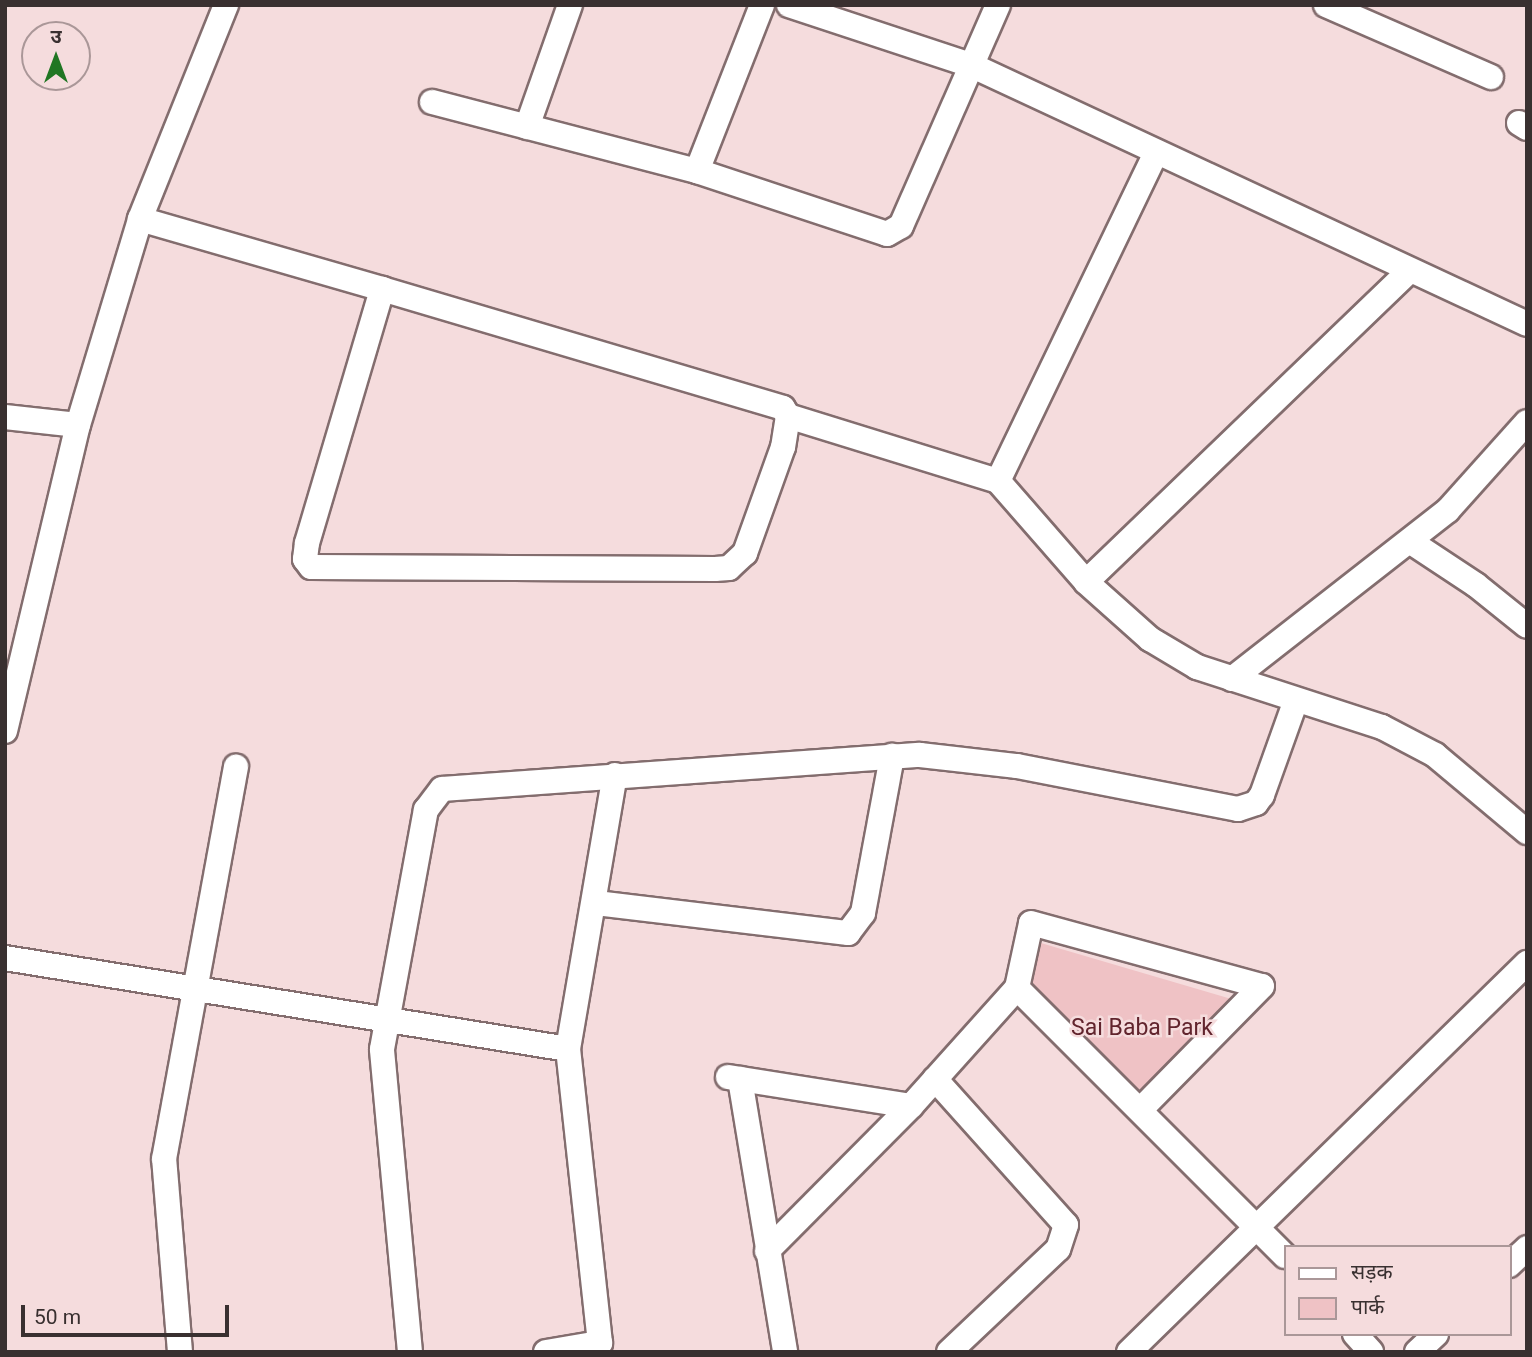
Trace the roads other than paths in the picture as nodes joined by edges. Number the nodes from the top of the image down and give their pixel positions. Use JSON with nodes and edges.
{"nodes":[{"id":1,"x":226,"y":5,"type":"edge"},
{"id":2,"x":570,"y":5,"type":"edge"},
{"id":3,"x":762,"y":5,"type":"edge"},
{"id":4,"x":789,"y":5,"type":"edge"},
{"id":5,"x":998,"y":5,"type":"edge"},
{"id":6,"x":1326,"y":5,"type":"edge"},
{"id":7,"x":973,"y":65,"type":"junction"},
{"id":8,"x":1491,"y":77,"type":"dead end"},
{"id":9,"x":432,"y":102,"type":"dead end"},
{"id":10,"x":527,"y":127,"type":"junction"},
{"id":11,"x":1156,"y":152,"type":"junction"},
{"id":12,"x":696,"y":172,"type":"junction"},
{"id":13,"x":140,"y":219,"type":"junction"},
{"id":14,"x":1409,"y":271,"type":"junction"},
{"id":15,"x":382,"y":289,"type":"junction"},
{"id":16,"x":1527,"y":324,"type":"edge"},
{"id":17,"x":5,"y":416,"type":"edge"},
{"id":18,"x":788,"y":416,"type":"junction"},
{"id":19,"x":1527,"y":422,"type":"edge"},
{"id":20,"x":78,"y":425,"type":"junction"},
{"id":21,"x":998,"y":481,"type":"junction"},
{"id":22,"x":1411,"y":542,"type":"junction"},
{"id":23,"x":1086,"y":582,"type":"junction"},
{"id":24,"x":1527,"y":626,"type":"edge"},
{"id":25,"x":1232,"y":679,"type":"junction"},
{"id":26,"x":1296,"y":699,"type":"junction"},
{"id":27,"x":5,"y":731,"type":"edge"},
{"id":28,"x":892,"y":756,"type":"junction"},
{"id":29,"x":236,"y":767,"type":"dead end"},
{"id":30,"x":615,"y":775,"type":"junction"},
{"id":31,"x":1527,"y":832,"type":"edge"},
{"id":32,"x":596,"y":903,"type":"junction"},
{"id":33,"x":5,"y":958,"type":"edge"},
{"id":34,"x":1527,"y":963,"type":"edge"},
{"id":35,"x":1017,"y":988,"type":"junction"},
{"id":36,"x":195,"y":989,"type":"junction"},
{"id":37,"x":386,"y":1019,"type":"junction"},
{"id":38,"x":568,"y":1048,"type":"junction"},
{"id":39,"x":935,"y":1079,"type":"junction"},
{"id":40,"x":911,"y":1106,"type":"junction"},
{"id":41,"x":1140,"y":1110,"type":"junction"},
{"id":42,"x":1257,"y":1224,"type":"junction"},
{"id":43,"x":1527,"y":1248,"type":"edge"},
{"id":44,"x":767,"y":1251,"type":"junction"},
{"id":45,"x":1284,"y":1255,"type":"edge"},
{"id":46,"x":1511,"y":1263,"type":"edge"},
{"id":47,"x":1357,"y":1336,"type":"edge"},
{"id":48,"x":1434,"y":1336,"type":"edge"},
{"id":49,"x":601,"y":1347,"type":"edge"},
{"id":50,"x":1142,"y":1348,"type":"edge"},
{"id":51,"x":180,"y":1352,"type":"edge"},
{"id":52,"x":410,"y":1352,"type":"edge"},
{"id":53,"x":547,"y":1352,"type":"edge"},
{"id":54,"x":785,"y":1352,"type":"edge"},
{"id":55,"x":949,"y":1352,"type":"edge"},
{"id":56,"x":1371,"y":1352,"type":"edge"},
{"id":57,"x":1417,"y":1352,"type":"edge"}],
"edges":[{"from":1,"to":13,"type":"street"},
{"from":2,"to":10,"type":"street"},
{"from":3,"to":12,"type":"street"},
{"from":4,"to":7,"type":"street"},
{"from":5,"to":7,"type":"street"},
{"from":6,"to":8,"type":"street"},
{"from":7,"to":11,"type":"street"},
{"from":7,"to":12,"type":"street"},
{"from":9,"to":10,"type":"street"},
{"from":10,"to":12,"type":"street"},
{"from":11,"to":14,"type":"street"},
{"from":11,"to":21,"type":"street"},
{"from":13,"to":15,"type":"street"},
{"from":13,"to":20,"type":"street"},
{"from":14,"to":16,"type":"street"},
{"from":14,"to":23,"type":"street"},
{"from":15,"to":18,"type":"street"},
{"from":15,"to":18,"type":"street"},
{"from":17,"to":20,"type":"street"},
{"from":18,"to":21,"type":"street"},
{"from":19,"to":22,"type":"street"},
{"from":20,"to":27,"type":"street"},
{"from":21,"to":23,"type":"street"},
{"from":22,"to":24,"type":"street"},
{"from":22,"to":25,"type":"street"},
{"from":23,"to":25,"type":"street"},
{"from":25,"to":26,"type":"street"},
{"from":26,"to":28,"type":"street"},
{"from":26,"to":31,"type":"street"},
{"from":28,"to":30,"type":"street"},
{"from":28,"to":32,"type":"street"},
{"from":29,"to":36,"type":"street"},
{"from":30,"to":32,"type":"street"},
{"from":30,"to":37,"type":"street"},
{"from":32,"to":38,"type":"street"},
{"from":33,"to":36,"type":"street"},
{"from":34,"to":42,"type":"street"},
{"from":35,"to":39,"type":"street"},
{"from":35,"to":41,"type":"street"},
{"from":35,"to":41,"type":"street"},
{"from":36,"to":37,"type":"street"},
{"from":36,"to":51,"type":"street"},
{"from":37,"to":38,"type":"street"},
{"from":37,"to":52,"type":"street"},
{"from":38,"to":49,"type":"street"},
{"from":39,"to":40,"type":"street"},
{"from":39,"to":55,"type":"street"},
{"from":40,"to":44,"type":"street"},
{"from":40,"to":44,"type":"street"},
{"from":41,"to":42,"type":"street"},
{"from":42,"to":45,"type":"street"},
{"from":42,"to":50,"type":"street"},
{"from":43,"to":46,"type":"street"},
{"from":44,"to":54,"type":"street"},
{"from":47,"to":56,"type":"street"},
{"from":48,"to":57,"type":"street"},
{"from":49,"to":53,"type":"street"}]}
